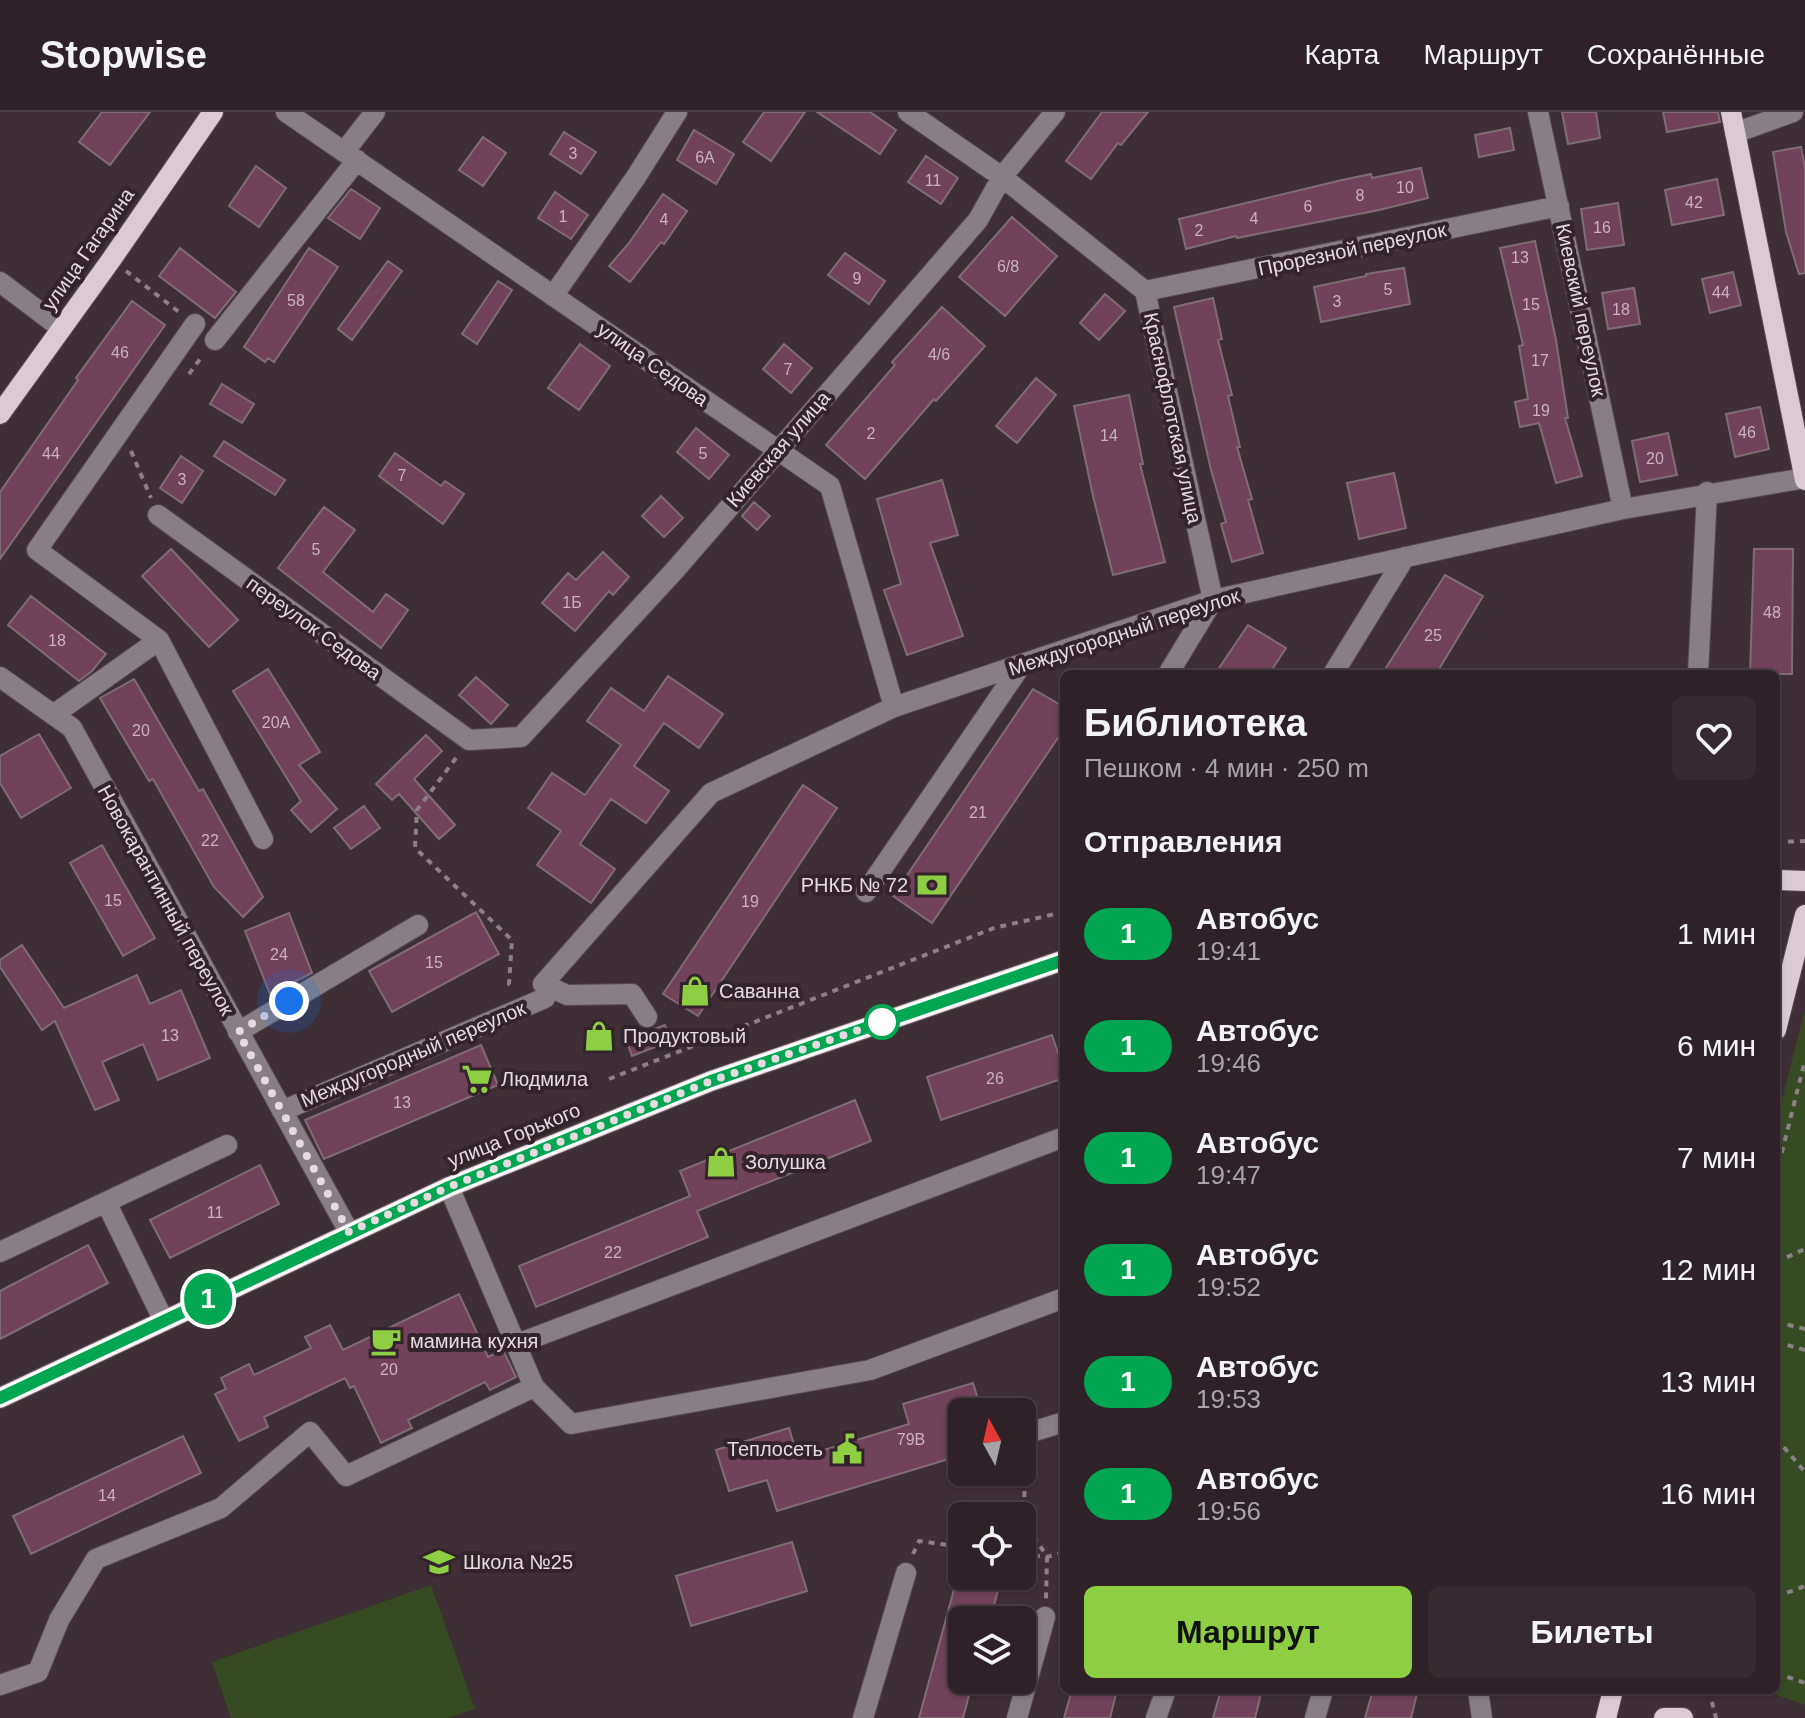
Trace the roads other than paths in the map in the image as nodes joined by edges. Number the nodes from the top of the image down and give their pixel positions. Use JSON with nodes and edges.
{"nodes":[{"id":1,"x":213,"y":112,"type":"edge"},
{"id":2,"x":286,"y":112,"type":"edge"},
{"id":3,"x":375,"y":112,"type":"edge"},
{"id":4,"x":677,"y":112,"type":"edge"},
{"id":5,"x":908,"y":112,"type":"edge"},
{"id":6,"x":1055,"y":112,"type":"edge"},
{"id":7,"x":1538,"y":112,"type":"edge"},
{"id":8,"x":1793,"y":112,"type":"edge"},
{"id":9,"x":1733,"y":122,"type":"edge"},
{"id":10,"x":351,"y":156,"type":"junction"},
{"id":11,"x":1002,"y":177,"type":"junction"},
{"id":12,"x":1559,"y":206,"type":"junction"},
{"id":13,"x":0,"y":282,"type":"edge"},
{"id":14,"x":1145,"y":291,"type":"junction"},
{"id":15,"x":553,"y":296,"type":"junction"},
{"id":16,"x":195,"y":324,"type":"dead end"},
{"id":17,"x":61,"y":328,"type":"junction"},
{"id":18,"x":215,"y":340,"type":"dead end"},
{"id":19,"x":0,"y":414,"type":"edge"},
{"id":20,"x":777,"y":449,"type":"junction"},
{"id":21,"x":1805,"y":479,"type":"edge"},
{"id":22,"x":1707,"y":492,"type":"junction"},
{"id":23,"x":1623,"y":509,"type":"junction"},
{"id":24,"x":158,"y":515,"type":"dead end"},
{"id":25,"x":1405,"y":557,"type":"junction"},
{"id":26,"x":1213,"y":600,"type":"junction"},
{"id":27,"x":159,"y":640,"type":"junction"},
{"id":28,"x":1022,"y":664,"type":"junction"},
{"id":29,"x":1170,"y":670,"type":"edge"},
{"id":30,"x":1335,"y":670,"type":"edge"},
{"id":31,"x":1698,"y":670,"type":"edge"},
{"id":32,"x":0,"y":677,"type":"edge"},
{"id":33,"x":894,"y":707,"type":"junction"},
{"id":34,"x":53,"y":715,"type":"junction"},
{"id":35,"x":469,"y":740,"type":"joint"},
{"id":36,"x":263,"y":839,"type":"dead end"},
{"id":37,"x":1780,"y":880,"type":"edge"},
{"id":38,"x":1805,"y":881,"type":"edge"},
{"id":39,"x":866,"y":892,"type":"dead end"},
{"id":40,"x":1805,"y":915,"type":"edge"},
{"id":41,"x":418,"y":925,"type":"dead end"},
{"id":42,"x":1060,"y":961,"type":"edge"},
{"id":43,"x":544,"y":991,"type":"junction"},
{"id":44,"x":1780,"y":1014,"type":"edge"},
{"id":45,"x":647,"y":1017,"type":"dead end"},
{"id":46,"x":238,"y":1032,"type":"junction"},
{"id":47,"x":282,"y":1111,"type":"junction"},
{"id":48,"x":1060,"y":1139,"type":"edge"},
{"id":49,"x":227,"y":1145,"type":"dead end"},
{"id":50,"x":449,"y":1187,"type":"junction"},
{"id":51,"x":106,"y":1202,"type":"junction"},
{"id":52,"x":349,"y":1232,"type":"junction"},
{"id":53,"x":0,"y":1252,"type":"edge"},
{"id":54,"x":1060,"y":1299,"type":"edge"},
{"id":55,"x":163,"y":1319,"type":"junction"},
{"id":56,"x":517,"y":1344,"type":"junction"},
{"id":57,"x":534,"y":1387,"type":"junction"},
{"id":58,"x":0,"y":1398,"type":"edge"},
{"id":59,"x":1060,"y":1423,"type":"edge"},
{"id":60,"x":1036,"y":1431,"type":"edge"},
{"id":61,"x":906,"y":1573,"type":"dead end"},
{"id":62,"x":1045,"y":1617,"type":"road end"},
{"id":63,"x":0,"y":1685,"type":"edge"},
{"id":64,"x":1165,"y":1694,"type":"edge"},
{"id":65,"x":1322,"y":1694,"type":"edge"},
{"id":66,"x":1479,"y":1694,"type":"edge"},
{"id":67,"x":1612,"y":1694,"type":"edge"},
{"id":68,"x":863,"y":1718,"type":"edge"},
{"id":69,"x":1017,"y":1718,"type":"edge"},
{"id":70,"x":1156,"y":1718,"type":"edge"},
{"id":71,"x":1315,"y":1718,"type":"edge"},
{"id":72,"x":1482,"y":1718,"type":"edge"},
{"id":73,"x":1606,"y":1718,"type":"edge"}],
"edges":[{"from":1,"to":17,"type":"main road","name":"улица Гагарина"},
{"from":2,"to":10,"type":"lane","name":"улица Седова"},
{"from":3,"to":10,"type":"lane"},
{"from":4,"to":15,"type":"lane"},
{"from":5,"to":11,"type":"lane","name":"Краснофлотская улица"},
{"from":6,"to":11,"type":"lane","name":"Киевская улица"},
{"from":7,"to":12,"type":"lane","name":"Киевский переулок"},
{"from":8,"to":9,"type":"lane"},
{"from":9,"to":21,"type":"main road"},
{"from":10,"to":15,"type":"lane","name":"улица Седова"},
{"from":10,"to":18,"type":"lane"},
{"from":11,"to":14,"type":"lane","name":"Краснофлотская улица"},
{"from":11,"to":20,"type":"lane","name":"Киевская улица"},
{"from":12,"to":14,"type":"lane","name":"Прорезной переулок"},
{"from":12,"to":23,"type":"lane","name":"Киевский переулок"},
{"from":13,"to":17,"type":"lane"},
{"from":14,"to":26,"type":"lane","name":"Краснофлотская улица"},
{"from":15,"to":20,"type":"lane","name":"улица Седова"},
{"from":16,"to":27,"type":"lane"},
{"from":17,"to":19,"type":"main road","name":"улица Гагарина"},
{"from":20,"to":33,"type":"lane","name":"улица Седова"},
{"from":20,"to":35,"type":"lane","name":"Киевская улица"},
{"from":21,"to":22,"type":"lane","name":"Междугородный переулок"},
{"from":22,"to":23,"type":"lane","name":"Междугородный переулок"},
{"from":22,"to":31,"type":"lane"},
{"from":23,"to":25,"type":"lane","name":"Междугородный переулок"},
{"from":24,"to":35,"type":"lane","name":"переулок Седова"},
{"from":25,"to":26,"type":"lane","name":"Междугородный переулок"},
{"from":25,"to":30,"type":"lane"},
{"from":26,"to":28,"type":"lane","name":"Междугородный переулок"},
{"from":26,"to":29,"type":"lane"},
{"from":27,"to":34,"type":"lane"},
{"from":27,"to":36,"type":"lane"},
{"from":28,"to":33,"type":"lane","name":"Междугородный переулок"},
{"from":28,"to":39,"type":"lane"},
{"from":32,"to":34,"type":"lane","name":"Новокарантинный переулок"},
{"from":33,"to":43,"type":"lane","name":"Междугородный переулок"},
{"from":34,"to":46,"type":"lane","name":"Новокарантинный переулок"},
{"from":37,"to":38,"type":"main road"},
{"from":40,"to":44,"type":"main road"},
{"from":41,"to":46,"type":"lane"},
{"from":42,"to":50,"type":"main road","name":"улица Горького"},
{"from":43,"to":45,"type":"lane"},
{"from":43,"to":47,"type":"lane","name":"Междугородный переулок"},
{"from":46,"to":47,"type":"lane","name":"Новокарантинный переулок"},
{"from":47,"to":52,"type":"lane","name":"Новокарантинный переулок"},
{"from":48,"to":56,"type":"lane"},
{"from":49,"to":51,"type":"lane"},
{"from":50,"to":52,"type":"main road","name":"улица Горького"},
{"from":50,"to":56,"type":"lane"},
{"from":51,"to":53,"type":"lane"},
{"from":51,"to":55,"type":"lane"},
{"from":52,"to":55,"type":"main road","name":"улица Горького"},
{"from":54,"to":57,"type":"lane"},
{"from":55,"to":58,"type":"main road","name":"улица Горького"},
{"from":56,"to":57,"type":"lane"},
{"from":57,"to":63,"type":"lane"},
{"from":59,"to":60,"type":"lane"},
{"from":61,"to":68,"type":"lane"},
{"from":62,"to":69,"type":"lane"},
{"from":64,"to":70,"type":"lane"},
{"from":65,"to":71,"type":"lane"},
{"from":66,"to":72,"type":"lane"},
{"from":67,"to":73,"type":"main road"}]}
